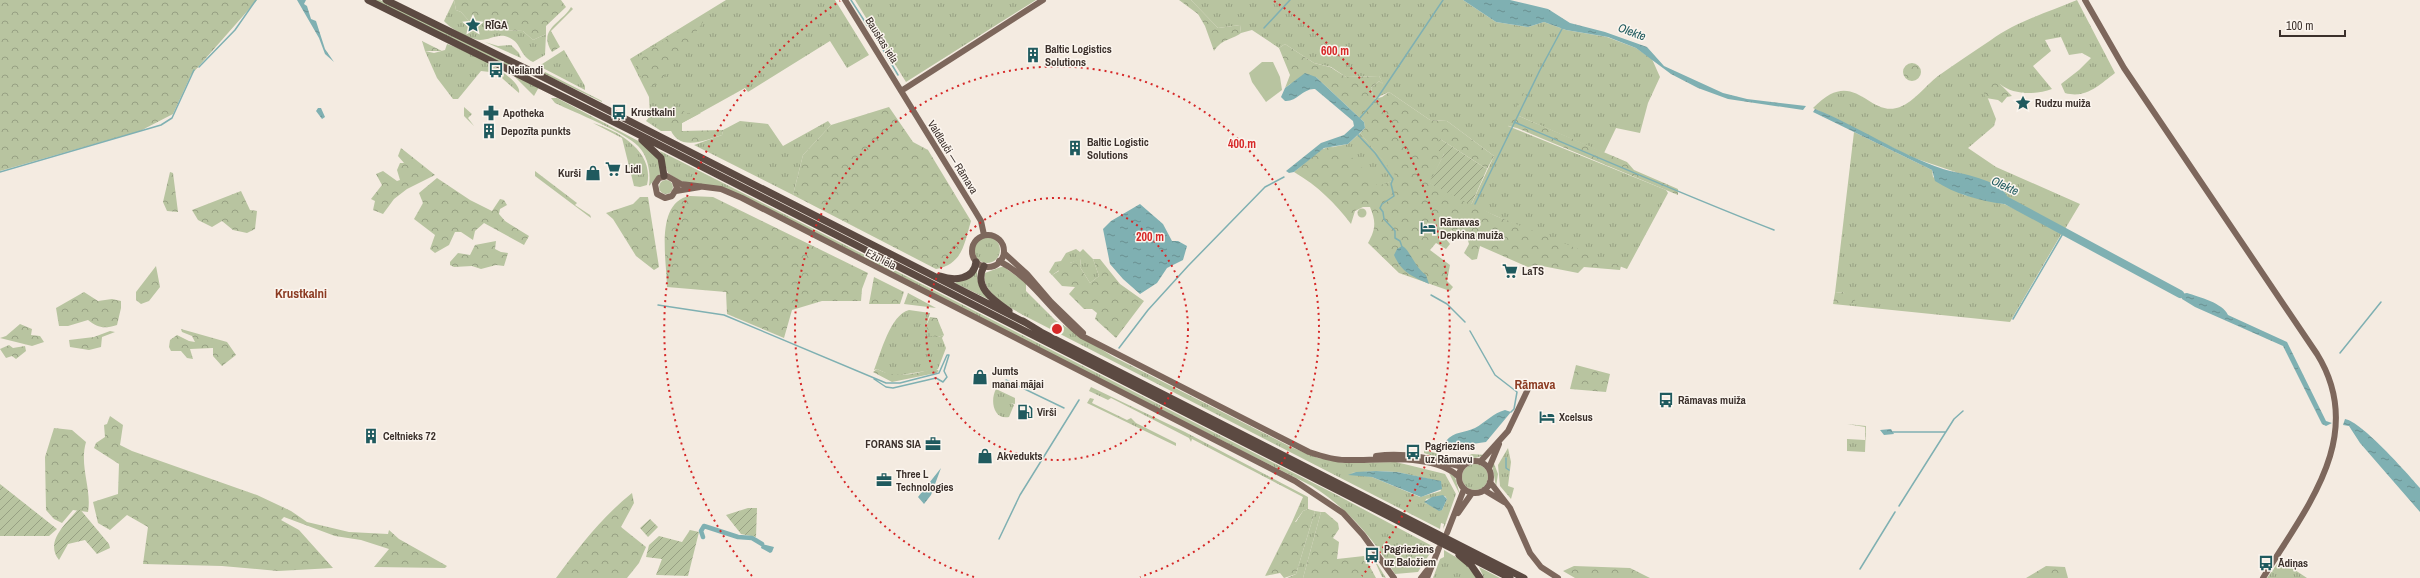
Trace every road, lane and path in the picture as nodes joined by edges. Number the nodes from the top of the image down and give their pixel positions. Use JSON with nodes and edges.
{"nodes":[{"id":1,"x":368,"y":0,"type":"edge"},
{"id":2,"x":386,"y":0,"type":"edge"},
{"id":3,"x":845,"y":0,"type":"edge"},
{"id":4,"x":1044,"y":0,"type":"edge"},
{"id":5,"x":2084,"y":0,"type":"edge"},
{"id":6,"x":901,"y":91,"type":"junction"},
{"id":7,"x":626,"y":128,"type":"junction"},
{"id":8,"x":664,"y":176,"type":"junction"},
{"id":9,"x":675,"y":182,"type":"junction"},
{"id":10,"x":701,"y":187,"type":"junction"},
{"id":11,"x":676,"y":191,"type":"junction"},
{"id":12,"x":984,"y":235,"type":"junction"},
{"id":13,"x":1004,"y":253,"type":"junction"},
{"id":14,"x":976,"y":262,"type":"junction"},
{"id":15,"x":999,"y":262,"type":"junction"},
{"id":16,"x":984,"y":266,"type":"junction"},
{"id":17,"x":922,"y":271,"type":"junction"},
{"id":18,"x":1026,"y":323,"type":"junction"},
{"id":19,"x":1092,"y":342,"type":"junction"},
{"id":20,"x":1528,"y":389,"type":"dead end"},
{"id":21,"x":1500,"y":442,"type":"junction"},
{"id":22,"x":1363,"y":459,"type":"junction"},
{"id":23,"x":1480,"y":462,"type":"junction"},
{"id":24,"x":1462,"y":468,"type":"junction"},
{"id":25,"x":1489,"y":468,"type":"junction"},
{"id":26,"x":1459,"y":477,"type":"junction"},
{"id":27,"x":1490,"y":482,"type":"junction"},
{"id":28,"x":1464,"y":489,"type":"junction"},
{"id":29,"x":1484,"y":490,"type":"junction"},
{"id":30,"x":1472,"y":493,"type":"junction"},
{"id":31,"x":1507,"y":504,"type":"junction"},
{"id":32,"x":1456,"y":515,"type":"junction"},
{"id":33,"x":1447,"y":533,"type":"dead end"},
{"id":34,"x":1439,"y":548,"type":"dead end"},
{"id":35,"x":1456,"y":550,"type":"junction"},
{"id":36,"x":1384,"y":564,"type":"junction"},
{"id":37,"x":1431,"y":567,"type":"junction"},
{"id":38,"x":1389,"y":578,"type":"edge"},
{"id":39,"x":1394,"y":578,"type":"edge"},
{"id":40,"x":1421,"y":578,"type":"edge"},
{"id":41,"x":1427,"y":578,"type":"edge"},
{"id":42,"x":1480,"y":578,"type":"edge"},
{"id":43,"x":1510,"y":578,"type":"edge"},
{"id":44,"x":1524,"y":578,"type":"edge"},
{"id":45,"x":1558,"y":578,"type":"edge"},
{"id":46,"x":2263,"y":578,"type":"edge"}],
"edges":[{"from":1,"to":7,"type":"highway"},
{"from":2,"to":17,"type":"highway"},
{"from":3,"to":6,"type":"main road","name":"Bauskas iela"},
{"from":4,"to":6,"type":"main road"},
{"from":5,"to":46,"type":"main road"},
{"from":6,"to":12,"type":"main road","name":"Valdlauči — Rāmava"},
{"from":7,"to":8,"type":"highway"},
{"from":7,"to":35,"type":"highway"},
{"from":8,"to":9,"type":"main road"},
{"from":8,"to":11,"type":"main road"},
{"from":9,"to":10,"type":"main road","name":"Ežu iela"},
{"from":9,"to":11,"type":"main road"},
{"from":10,"to":11,"type":"main road"},
{"from":10,"to":36,"type":"main road","name":"Ežu iela"},
{"from":12,"to":13,"type":"main road"},
{"from":12,"to":14,"type":"main road"},
{"from":13,"to":15,"type":"main road"},
{"from":13,"to":19,"type":"main road"},
{"from":14,"to":16,"type":"main road"},
{"from":14,"to":17,"type":"highway"},
{"from":15,"to":16,"type":"main road"},
{"from":15,"to":19,"type":"main road"},
{"from":16,"to":18,"type":"highway"},
{"from":17,"to":18,"type":"highway"},
{"from":18,"to":44,"type":"highway"},
{"from":19,"to":22,"type":"main road"},
{"from":20,"to":21,"type":"main road"},
{"from":21,"to":23,"type":"main road"},
{"from":21,"to":25,"type":"main road"},
{"from":22,"to":24,"type":"main road"},
{"from":22,"to":26,"type":"main road"},
{"from":23,"to":24,"type":"main road"},
{"from":23,"to":25,"type":"main road"},
{"from":24,"to":26,"type":"main road"},
{"from":25,"to":27,"type":"main road"},
{"from":26,"to":28,"type":"main road"},
{"from":27,"to":29,"type":"main road"},
{"from":27,"to":31,"type":"main road"},
{"from":28,"to":30,"type":"main road"},
{"from":28,"to":32,"type":"main road"},
{"from":29,"to":30,"type":"main road"},
{"from":29,"to":31,"type":"main road"},
{"from":30,"to":32,"type":"main road"},
{"from":31,"to":45,"type":"main road"},
{"from":32,"to":33,"type":"main road"},
{"from":34,"to":37,"type":"main road"},
{"from":35,"to":42,"type":"highway"},
{"from":35,"to":43,"type":"highway"},
{"from":36,"to":38,"type":"main road"},
{"from":36,"to":39,"type":"main road","name":"Ežu iela"},
{"from":37,"to":40,"type":"main road"},
{"from":37,"to":41,"type":"main road"}]}
